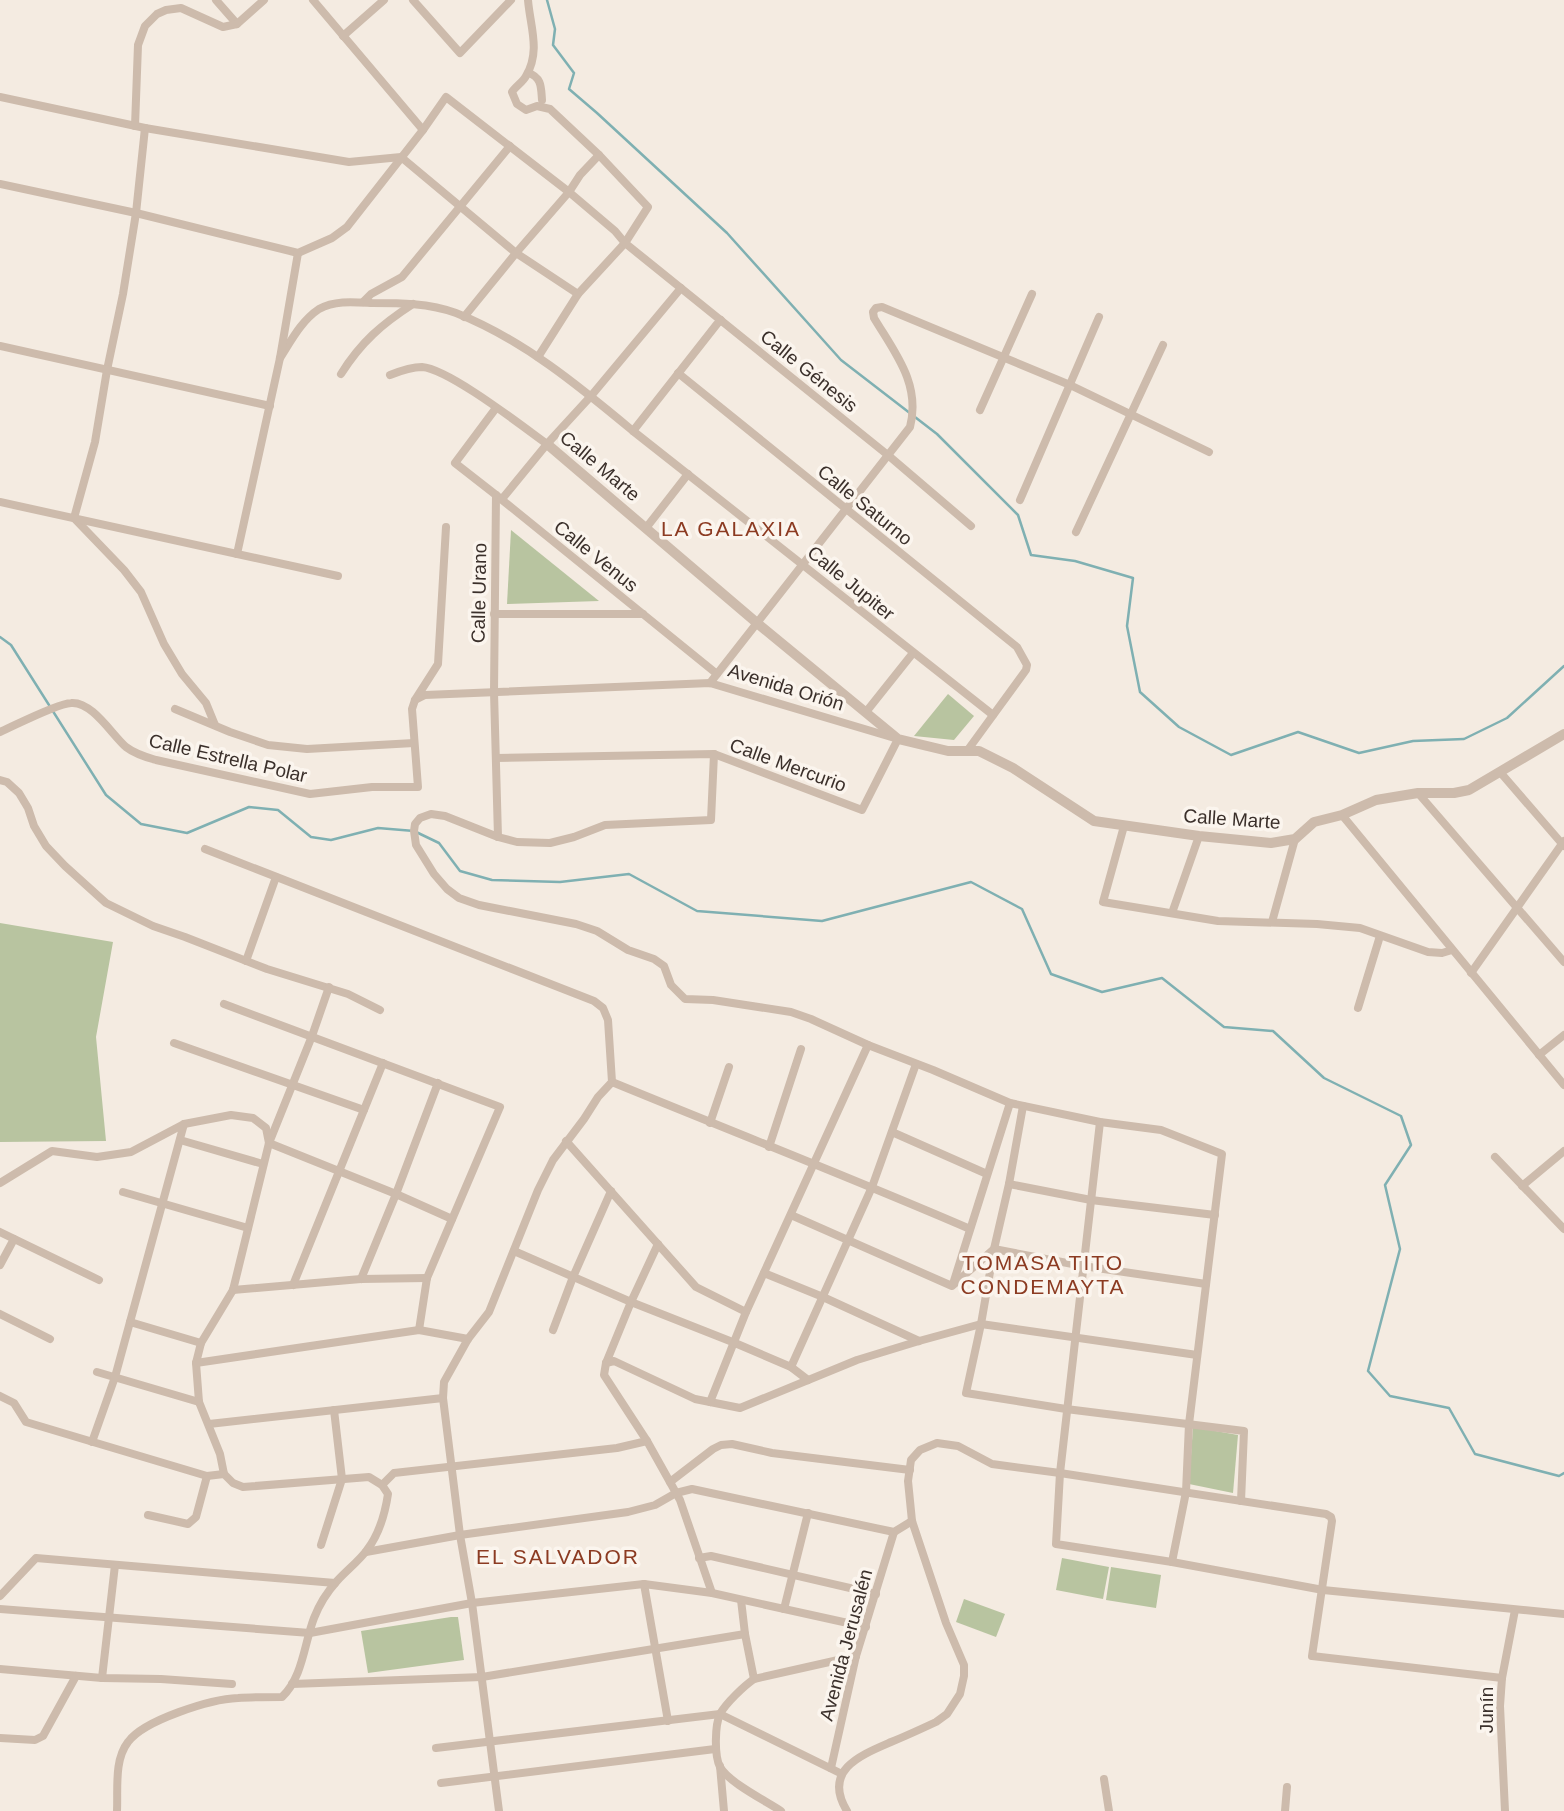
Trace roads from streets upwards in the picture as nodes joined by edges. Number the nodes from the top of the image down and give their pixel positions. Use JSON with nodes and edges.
{"nodes":[{"id":1,"x":216,"y":0,"type":"edge"},
{"id":2,"x":264,"y":0,"type":"edge"},
{"id":3,"x":313,"y":0,"type":"edge"},
{"id":4,"x":384,"y":0,"type":"edge"},
{"id":5,"x":413,"y":0,"type":"edge"},
{"id":6,"x":511,"y":0,"type":"edge"},
{"id":7,"x":528,"y":0,"type":"edge"},
{"id":8,"x":237,"y":24,"type":"junction"},
{"id":9,"x":343,"y":36,"type":"junction"},
{"id":10,"x":528,"y":72,"type":"junction"},
{"id":11,"x":0,"y":97,"type":"edge"},
{"id":12,"x":542,"y":100,"type":"dead end"},
{"id":13,"x":135,"y":126,"type":"junction"},
{"id":14,"x":145,"y":128,"type":"junction"},
{"id":15,"x":423,"y":130,"type":"junction"},
{"id":16,"x":510,"y":146,"type":"junction"},
{"id":17,"x":599,"y":155,"type":"junction"},
{"id":18,"x":401,"y":157,"type":"junction"},
{"id":19,"x":0,"y":184,"type":"edge"},
{"id":20,"x":569,"y":192,"type":"junction"},
{"id":21,"x":460,"y":207,"type":"junction"},
{"id":22,"x":136,"y":213,"type":"junction"},
{"id":23,"x":625,"y":243,"type":"junction"},
{"id":24,"x":298,"y":253,"type":"junction"},
{"id":25,"x":516,"y":253,"type":"junction"},
{"id":26,"x":681,"y":288,"type":"junction"},
{"id":27,"x":578,"y":294,"type":"junction"},
{"id":28,"x":1032,"y":294,"type":"dead end"},
{"id":29,"x":363,"y":302,"type":"junction"},
{"id":30,"x":414,"y":304,"type":"junction"},
{"id":31,"x":464,"y":317,"type":"junction"},
{"id":32,"x":1098,"y":317,"type":"dead end"},
{"id":33,"x":721,"y":320,"type":"junction"},
{"id":34,"x":0,"y":345,"type":"edge"},
{"id":35,"x":1163,"y":345,"type":"dead end"},
{"id":36,"x":538,"y":357,"type":"junction"},
{"id":37,"x":1004,"y":357,"type":"junction"},
{"id":38,"x":280,"y":358,"type":"junction"},
{"id":39,"x":107,"y":370,"type":"junction"},
{"id":40,"x":678,"y":373,"type":"junction"},
{"id":41,"x":341,"y":374,"type":"dead end"},
{"id":42,"x":390,"y":375,"type":"dead end"},
{"id":43,"x":1070,"y":384,"type":"junction"},
{"id":44,"x":591,"y":396,"type":"junction"},
{"id":45,"x":270,"y":406,"type":"junction"},
{"id":46,"x":496,"y":408,"type":"junction"},
{"id":47,"x":980,"y":410,"type":"dead end"},
{"id":48,"x":1132,"y":415,"type":"junction"},
{"id":49,"x":633,"y":431,"type":"junction"},
{"id":50,"x":547,"y":444,"type":"junction"},
{"id":51,"x":1209,"y":452,"type":"dead end"},
{"id":52,"x":889,"y":456,"type":"junction"},
{"id":53,"x":688,"y":474,"type":"junction"},
{"id":54,"x":499,"y":497,"type":"junction"},
{"id":55,"x":1020,"y":500,"type":"dead end"},
{"id":56,"x":0,"y":502,"type":"edge"},
{"id":57,"x":846,"y":510,"type":"junction"},
{"id":58,"x":74,"y":518,"type":"junction"},
{"id":59,"x":971,"y":526,"type":"dead end"},
{"id":60,"x":446,"y":527,"type":"dead end"},
{"id":61,"x":646,"y":528,"type":"junction"},
{"id":62,"x":1076,"y":532,"type":"dead end"},
{"id":63,"x":237,"y":554,"type":"junction"},
{"id":64,"x":803,"y":564,"type":"junction"},
{"id":65,"x":338,"y":576,"type":"dead end"},
{"id":66,"x":494,"y":614,"type":"junction"},
{"id":67,"x":643,"y":614,"type":"junction"},
{"id":68,"x":757,"y":623,"type":"junction"},
{"id":69,"x":913,"y":653,"type":"junction"},
{"id":70,"x":717,"y":674,"type":"junction"},
{"id":71,"x":710,"y":683,"type":"junction"},
{"id":72,"x":494,"y":692,"type":"junction"},
{"id":73,"x":415,"y":699,"type":"junction"},
{"id":74,"x":175,"y":709,"type":"dead end"},
{"id":75,"x":866,"y":712,"type":"junction"},
{"id":76,"x":993,"y":715,"type":"junction"},
{"id":77,"x":215,"y":725,"type":"junction"},
{"id":78,"x":0,"y":732,"type":"edge"},
{"id":79,"x":1564,"y":734,"type":"edge"},
{"id":80,"x":898,"y":739,"type":"junction"},
{"id":81,"x":414,"y":743,"type":"junction"},
{"id":82,"x":967,"y":751,"type":"junction"},
{"id":83,"x":714,"y":754,"type":"junction"},
{"id":84,"x":496,"y":758,"type":"junction"},
{"id":85,"x":1500,"y":772,"type":"junction"},
{"id":86,"x":0,"y":780,"type":"edge"},
{"id":87,"x":1418,"y":793,"type":"junction"},
{"id":88,"x":1342,"y":815,"type":"junction"},
{"id":89,"x":1124,"y":826,"type":"junction"},
{"id":90,"x":1199,"y":836,"type":"junction"},
{"id":91,"x":498,"y":837,"type":"junction"},
{"id":92,"x":1295,"y":839,"type":"junction"},
{"id":93,"x":1563,"y":843,"type":"edge"},
{"id":94,"x":205,"y":849,"type":"dead end"},
{"id":95,"x":276,"y":877,"type":"junction"},
{"id":96,"x":1517,"y":907,"type":"junction"},
{"id":97,"x":1172,"y":913,"type":"junction"},
{"id":98,"x":1272,"y":922,"type":"junction"},
{"id":99,"x":1380,"y":936,"type":"junction"},
{"id":100,"x":1451,"y":950,"type":"junction"},
{"id":101,"x":246,"y":961,"type":"junction"},
{"id":102,"x":1564,"y":962,"type":"edge"},
{"id":103,"x":1471,"y":973,"type":"junction"},
{"id":104,"x":329,"y":987,"type":"junction"},
{"id":105,"x":224,"y":1004,"type":"dead end"},
{"id":106,"x":1358,"y":1008,"type":"dead end"},
{"id":107,"x":380,"y":1010,"type":"dead end"},
{"id":108,"x":1564,"y":1035,"type":"edge"},
{"id":109,"x":312,"y":1036,"type":"junction"},
{"id":110,"x":174,"y":1043,"type":"dead end"},
{"id":111,"x":868,"y":1045,"type":"junction"},
{"id":112,"x":801,"y":1049,"type":"dead end"},
{"id":113,"x":1539,"y":1055,"type":"junction"},
{"id":114,"x":383,"y":1063,"type":"junction"},
{"id":115,"x":916,"y":1064,"type":"junction"},
{"id":116,"x":729,"y":1067,"type":"dead end"},
{"id":117,"x":611,"y":1082,"type":"junction"},
{"id":118,"x":438,"y":1083,"type":"junction"},
{"id":119,"x":292,"y":1084,"type":"junction"},
{"id":120,"x":1564,"y":1085,"type":"edge"},
{"id":121,"x":1010,"y":1103,"type":"junction"},
{"id":122,"x":1023,"y":1106,"type":"junction"},
{"id":123,"x":364,"y":1110,"type":"junction"},
{"id":124,"x":1100,"y":1122,"type":"junction"},
{"id":125,"x":710,"y":1123,"type":"junction"},
{"id":126,"x":184,"y":1124,"type":"junction"},
{"id":127,"x":892,"y":1132,"type":"junction"},
{"id":128,"x":180,"y":1140,"type":"junction"},
{"id":129,"x":566,"y":1141,"type":"junction"},
{"id":130,"x":269,"y":1143,"type":"junction"},
{"id":131,"x":769,"y":1147,"type":"junction"},
{"id":132,"x":1564,"y":1151,"type":"edge"},
{"id":133,"x":1495,"y":1157,"type":"dead end"},
{"id":134,"x":263,"y":1164,"type":"junction"},
{"id":135,"x":812,"y":1164,"type":"junction"},
{"id":136,"x":340,"y":1172,"type":"junction"},
{"id":137,"x":988,"y":1174,"type":"junction"},
{"id":138,"x":0,"y":1182,"type":"edge"},
{"id":139,"x":1009,"y":1184,"type":"junction"},
{"id":140,"x":1522,"y":1186,"type":"junction"},
{"id":141,"x":872,"y":1187,"type":"junction"},
{"id":142,"x":611,"y":1191,"type":"junction"},
{"id":143,"x":123,"y":1192,"type":"dead end"},
{"id":144,"x":396,"y":1194,"type":"junction"},
{"id":145,"x":1091,"y":1200,"type":"junction"},
{"id":146,"x":162,"y":1204,"type":"junction"},
{"id":147,"x":791,"y":1215,"type":"junction"},
{"id":148,"x":1215,"y":1215,"type":"junction"},
{"id":149,"x":452,"y":1219,"type":"junction"},
{"id":150,"x":248,"y":1228,"type":"junction"},
{"id":151,"x":970,"y":1229,"type":"junction"},
{"id":152,"x":1564,"y":1229,"type":"edge"},
{"id":153,"x":0,"y":1232,"type":"edge"},
{"id":154,"x":14,"y":1239,"type":"junction"},
{"id":155,"x":848,"y":1240,"type":"junction"},
{"id":156,"x":658,"y":1244,"type":"junction"},
{"id":157,"x":994,"y":1249,"type":"junction"},
{"id":158,"x":514,"y":1251,"type":"junction"},
{"id":159,"x":0,"y":1265,"type":"edge"},
{"id":160,"x":1083,"y":1266,"type":"junction"},
{"id":161,"x":764,"y":1273,"type":"junction"},
{"id":162,"x":573,"y":1277,"type":"junction"},
{"id":163,"x":427,"y":1278,"type":"junction"},
{"id":164,"x":361,"y":1279,"type":"junction"},
{"id":165,"x":99,"y":1280,"type":"dead end"},
{"id":166,"x":1206,"y":1284,"type":"junction"},
{"id":167,"x":293,"y":1285,"type":"junction"},
{"id":168,"x":952,"y":1286,"type":"junction"},
{"id":169,"x":233,"y":1290,"type":"junction"},
{"id":170,"x":823,"y":1297,"type":"junction"},
{"id":171,"x":631,"y":1302,"type":"junction"},
{"id":172,"x":746,"y":1311,"type":"junction"},
{"id":173,"x":0,"y":1314,"type":"edge"},
{"id":174,"x":130,"y":1322,"type":"junction"},
{"id":175,"x":981,"y":1324,"type":"junction"},
{"id":176,"x":419,"y":1330,"type":"junction"},
{"id":177,"x":553,"y":1330,"type":"dead end"},
{"id":178,"x":1074,"y":1337,"type":"junction"},
{"id":179,"x":50,"y":1339,"type":"dead end"},
{"id":180,"x":468,"y":1339,"type":"junction"},
{"id":181,"x":919,"y":1341,"type":"junction"},
{"id":182,"x":201,"y":1343,"type":"junction"},
{"id":183,"x":735,"y":1343,"type":"junction"},
{"id":184,"x":1198,"y":1355,"type":"junction"},
{"id":185,"x":197,"y":1363,"type":"junction"},
{"id":186,"x":606,"y":1363,"type":"junction"},
{"id":187,"x":791,"y":1367,"type":"junction"},
{"id":188,"x":97,"y":1371,"type":"dead end"},
{"id":189,"x":115,"y":1377,"type":"junction"},
{"id":190,"x":808,"y":1380,"type":"junction"},
{"id":191,"x":0,"y":1396,"type":"edge"},
{"id":192,"x":443,"y":1398,"type":"junction"},
{"id":193,"x":199,"y":1402,"type":"junction"},
{"id":194,"x":710,"y":1402,"type":"junction"},
{"id":195,"x":1066,"y":1409,"type":"junction"},
{"id":196,"x":334,"y":1410,"type":"junction"},
{"id":197,"x":209,"y":1424,"type":"junction"},
{"id":198,"x":1189,"y":1424,"type":"junction"},
{"id":199,"x":647,"y":1441,"type":"junction"},
{"id":200,"x":92,"y":1442,"type":"junction"},
{"id":201,"x":453,"y":1466,"type":"junction"},
{"id":202,"x":910,"y":1470,"type":"junction"},
{"id":203,"x":1060,"y":1473,"type":"junction"},
{"id":204,"x":224,"y":1474,"type":"junction"},
{"id":205,"x":207,"y":1476,"type":"junction"},
{"id":206,"x":342,"y":1479,"type":"junction"},
{"id":207,"x":670,"y":1482,"type":"junction"},
{"id":208,"x":382,"y":1485,"type":"junction"},
{"id":209,"x":1186,"y":1492,"type":"junction"},
{"id":210,"x":676,"y":1493,"type":"junction"},
{"id":211,"x":1241,"y":1501,"type":"junction"},
{"id":212,"x":808,"y":1513,"type":"junction"},
{"id":213,"x":148,"y":1515,"type":"dead end"},
{"id":214,"x":912,"y":1521,"type":"junction"},
{"id":215,"x":894,"y":1532,"type":"junction"},
{"id":216,"x":460,"y":1535,"type":"junction"},
{"id":217,"x":321,"y":1545,"type":"dead end"},
{"id":218,"x":366,"y":1552,"type":"junction"},
{"id":219,"x":699,"y":1558,"type":"junction"},
{"id":220,"x":1172,"y":1562,"type":"junction"},
{"id":221,"x":116,"y":1565,"type":"junction"},
{"id":222,"x":793,"y":1575,"type":"junction"},
{"id":223,"x":335,"y":1583,"type":"junction"},
{"id":224,"x":644,"y":1584,"type":"junction"},
{"id":225,"x":1323,"y":1590,"type":"junction"},
{"id":226,"x":712,"y":1594,"type":"junction"},
{"id":227,"x":876,"y":1594,"type":"junction"},
{"id":228,"x":0,"y":1595,"type":"edge"},
{"id":229,"x":741,"y":1600,"type":"junction"},
{"id":230,"x":472,"y":1603,"type":"junction"},
{"id":231,"x":0,"y":1609,"type":"edge"},
{"id":232,"x":784,"y":1609,"type":"junction"},
{"id":233,"x":1515,"y":1610,"type":"junction"},
{"id":234,"x":1564,"y":1614,"type":"edge"},
{"id":235,"x":109,"y":1618,"type":"junction"},
{"id":236,"x":866,"y":1627,"type":"junction"},
{"id":237,"x":310,"y":1633,"type":"junction"},
{"id":238,"x":745,"y":1634,"type":"junction"},
{"id":239,"x":655,"y":1648,"type":"junction"},
{"id":240,"x":856,"y":1656,"type":"junction"},
{"id":241,"x":0,"y":1669,"type":"edge"},
{"id":242,"x":76,"y":1676,"type":"junction"},
{"id":243,"x":482,"y":1676,"type":"junction"},
{"id":244,"x":102,"y":1678,"type":"junction"},
{"id":245,"x":1502,"y":1678,"type":"junction"},
{"id":246,"x":754,"y":1679,"type":"junction"},
{"id":247,"x":232,"y":1684,"type":"dead end"},
{"id":248,"x":292,"y":1684,"type":"junction"},
{"id":249,"x":720,"y":1714,"type":"junction"},
{"id":250,"x":668,"y":1721,"type":"junction"},
{"id":251,"x":0,"y":1738,"type":"edge"},
{"id":252,"x":491,"y":1742,"type":"junction"},
{"id":253,"x":436,"y":1748,"type":"dead end"},
{"id":254,"x":715,"y":1749,"type":"junction"},
{"id":255,"x":720,"y":1766,"type":"junction"},
{"id":256,"x":831,"y":1768,"type":"junction"},
{"id":257,"x":842,"y":1774,"type":"junction"},
{"id":258,"x":495,"y":1776,"type":"junction"},
{"id":259,"x":1104,"y":1779,"type":"dead end"},
{"id":260,"x":441,"y":1783,"type":"dead end"},
{"id":261,"x":1287,"y":1787,"type":"dead end"},
{"id":262,"x":117,"y":1811,"type":"edge"},
{"id":263,"x":499,"y":1811,"type":"edge"},
{"id":264,"x":724,"y":1811,"type":"edge"},
{"id":265,"x":781,"y":1811,"type":"edge"},
{"id":266,"x":847,"y":1811,"type":"edge"},
{"id":267,"x":1109,"y":1811,"type":"edge"},
{"id":268,"x":1286,"y":1811,"type":"edge"},
{"id":269,"x":1505,"y":1811,"type":"edge"}],
"edges":[{"from":1,"to":8,"type":"street"},
{"from":2,"to":8,"type":"street"},
{"from":3,"to":9,"type":"street"},
{"from":4,"to":9,"type":"street"},
{"from":5,"to":6,"type":"street"},
{"from":7,"to":10,"type":"street"},
{"from":8,"to":13,"type":"street"},
{"from":9,"to":15,"type":"street"},
{"from":10,"to":12,"type":"street"},
{"from":10,"to":17,"type":"street"},
{"from":11,"to":13,"type":"street"},
{"from":13,"to":14,"type":"street"},
{"from":14,"to":18,"type":"street"},
{"from":14,"to":22,"type":"street"},
{"from":15,"to":16,"type":"street","name":"Calle Génesis"},
{"from":15,"to":18,"type":"street"},
{"from":16,"to":20,"type":"street","name":"Calle Génesis"},
{"from":16,"to":21,"type":"street"},
{"from":17,"to":20,"type":"street"},
{"from":17,"to":23,"type":"street"},
{"from":18,"to":21,"type":"street"},
{"from":18,"to":24,"type":"street"},
{"from":19,"to":22,"type":"street"},
{"from":20,"to":23,"type":"street","name":"Calle Génesis"},
{"from":20,"to":25,"type":"street"},
{"from":21,"to":25,"type":"street"},
{"from":21,"to":29,"type":"street"},
{"from":22,"to":24,"type":"street"},
{"from":22,"to":39,"type":"street"},
{"from":23,"to":26,"type":"street","name":"Calle Génesis"},
{"from":23,"to":27,"type":"street"},
{"from":24,"to":38,"type":"street"},
{"from":25,"to":27,"type":"street"},
{"from":25,"to":31,"type":"street"},
{"from":26,"to":33,"type":"street","name":"Calle Génesis"},
{"from":26,"to":44,"type":"street"},
{"from":27,"to":36,"type":"street"},
{"from":28,"to":37,"type":"street"},
{"from":29,"to":30,"type":"street","name":"Calle Jupiter"},
{"from":29,"to":38,"type":"street","name":"Calle Jupiter"},
{"from":30,"to":31,"type":"street","name":"Calle Jupiter"},
{"from":30,"to":41,"type":"street"},
{"from":31,"to":36,"type":"street","name":"Calle Jupiter"},
{"from":32,"to":43,"type":"street"},
{"from":33,"to":40,"type":"street"},
{"from":33,"to":52,"type":"street","name":"Calle Génesis"},
{"from":34,"to":39,"type":"street"},
{"from":35,"to":48,"type":"street"},
{"from":36,"to":44,"type":"street","name":"Calle Jupiter"},
{"from":37,"to":43,"type":"street"},
{"from":37,"to":47,"type":"street"},
{"from":37,"to":52,"type":"street"},
{"from":38,"to":45,"type":"street"},
{"from":39,"to":45,"type":"street"},
{"from":39,"to":58,"type":"street"},
{"from":40,"to":49,"type":"street"},
{"from":40,"to":57,"type":"street","name":"Calle Saturno"},
{"from":42,"to":46,"type":"street","name":"Calle Marte"},
{"from":43,"to":48,"type":"street"},
{"from":43,"to":55,"type":"street"},
{"from":44,"to":49,"type":"street","name":"Calle Jupiter"},
{"from":44,"to":50,"type":"street"},
{"from":45,"to":63,"type":"street"},
{"from":46,"to":50,"type":"street","name":"Calle Marte"},
{"from":46,"to":54,"type":"street","name":"Calle Venus"},
{"from":48,"to":51,"type":"street"},
{"from":48,"to":62,"type":"street"},
{"from":49,"to":53,"type":"street","name":"Calle Jupiter"},
{"from":50,"to":54,"type":"street"},
{"from":50,"to":61,"type":"street","name":"Calle Marte"},
{"from":52,"to":57,"type":"street"},
{"from":52,"to":59,"type":"street","name":"Calle Génesis"},
{"from":53,"to":61,"type":"street"},
{"from":53,"to":64,"type":"street","name":"Calle Jupiter"},
{"from":54,"to":66,"type":"street","name":"Calle Urano"},
{"from":54,"to":67,"type":"street","name":"Calle Venus"},
{"from":56,"to":58,"type":"street"},
{"from":57,"to":64,"type":"street"},
{"from":57,"to":76,"type":"street","name":"Calle Saturno"},
{"from":58,"to":63,"type":"street"},
{"from":58,"to":77,"type":"street"},
{"from":60,"to":73,"type":"street"},
{"from":61,"to":68,"type":"street","name":"Calle Marte"},
{"from":63,"to":65,"type":"street"},
{"from":64,"to":68,"type":"street"},
{"from":64,"to":69,"type":"street","name":"Calle Jupiter"},
{"from":66,"to":67,"type":"street"},
{"from":66,"to":72,"type":"street","name":"Calle Urano"},
{"from":67,"to":70,"type":"street","name":"Calle Venus"},
{"from":68,"to":70,"type":"street"},
{"from":68,"to":75,"type":"street","name":"Calle Marte"},
{"from":69,"to":75,"type":"street"},
{"from":69,"to":76,"type":"street","name":"Calle Jupiter"},
{"from":70,"to":71,"type":"street"},
{"from":71,"to":72,"type":"street","name":"Avenida Orión"},
{"from":71,"to":80,"type":"street","name":"Avenida Orión"},
{"from":72,"to":73,"type":"street","name":"Avenida Orión"},
{"from":72,"to":84,"type":"street","name":"Calle Urano"},
{"from":73,"to":81,"type":"street"},
{"from":74,"to":77,"type":"street"},
{"from":75,"to":80,"type":"street","name":"Calle Marte"},
{"from":76,"to":82,"type":"street"},
{"from":77,"to":81,"type":"street"},
{"from":78,"to":81,"type":"street","name":"Calle Estrella Polar"},
{"from":79,"to":85,"type":"street","name":"Calle Marte"},
{"from":80,"to":82,"type":"street","name":"Avenida Orión"},
{"from":80,"to":83,"type":"street","name":"Calle Mercurio"},
{"from":82,"to":89,"type":"street","name":"Avenida Orión"},
{"from":83,"to":84,"type":"street","name":"Calle Mercurio"},
{"from":83,"to":91,"type":"street"},
{"from":84,"to":91,"type":"street","name":"Calle Urano"},
{"from":85,"to":87,"type":"street","name":"Calle Marte"},
{"from":85,"to":93,"type":"street"},
{"from":86,"to":101,"type":"street"},
{"from":87,"to":88,"type":"street","name":"Calle Marte"},
{"from":87,"to":96,"type":"street"},
{"from":88,"to":92,"type":"street","name":"Calle Marte"},
{"from":88,"to":100,"type":"street"},
{"from":89,"to":90,"type":"street","name":"Calle Marte"},
{"from":89,"to":97,"type":"street"},
{"from":90,"to":92,"type":"street","name":"Calle Marte"},
{"from":90,"to":97,"type":"street"},
{"from":91,"to":111,"type":"street"},
{"from":92,"to":98,"type":"street"},
{"from":93,"to":96,"type":"street"},
{"from":94,"to":95,"type":"street"},
{"from":95,"to":101,"type":"street"},
{"from":95,"to":117,"type":"street"},
{"from":96,"to":102,"type":"street"},
{"from":96,"to":103,"type":"street"},
{"from":97,"to":98,"type":"street"},
{"from":98,"to":99,"type":"street"},
{"from":99,"to":100,"type":"street"},
{"from":99,"to":106,"type":"street"},
{"from":100,"to":103,"type":"street"},
{"from":101,"to":104,"type":"street"},
{"from":103,"to":113,"type":"street"},
{"from":104,"to":107,"type":"street"},
{"from":104,"to":109,"type":"street"},
{"from":105,"to":109,"type":"street"},
{"from":108,"to":113,"type":"street"},
{"from":109,"to":114,"type":"street"},
{"from":109,"to":119,"type":"street"},
{"from":110,"to":119,"type":"street"},
{"from":111,"to":115,"type":"street"},
{"from":111,"to":135,"type":"street"},
{"from":112,"to":131,"type":"street"},
{"from":113,"to":120,"type":"street"},
{"from":114,"to":118,"type":"street"},
{"from":114,"to":123,"type":"street"},
{"from":115,"to":121,"type":"street"},
{"from":115,"to":127,"type":"street"},
{"from":116,"to":125,"type":"street"},
{"from":117,"to":125,"type":"street"},
{"from":117,"to":129,"type":"street"},
{"from":118,"to":144,"type":"street"},
{"from":118,"to":149,"type":"street"},
{"from":119,"to":123,"type":"street"},
{"from":119,"to":130,"type":"street"},
{"from":121,"to":122,"type":"street"},
{"from":121,"to":137,"type":"street"},
{"from":122,"to":124,"type":"street"},
{"from":122,"to":139,"type":"street"},
{"from":123,"to":136,"type":"street"},
{"from":124,"to":145,"type":"street"},
{"from":124,"to":148,"type":"street"},
{"from":125,"to":131,"type":"street"},
{"from":126,"to":128,"type":"street"},
{"from":126,"to":130,"type":"street"},
{"from":126,"to":138,"type":"street"},
{"from":127,"to":137,"type":"street"},
{"from":127,"to":141,"type":"street"},
{"from":128,"to":134,"type":"street"},
{"from":128,"to":146,"type":"street"},
{"from":129,"to":142,"type":"street"},
{"from":129,"to":158,"type":"street"},
{"from":130,"to":134,"type":"street"},
{"from":130,"to":136,"type":"street"},
{"from":131,"to":135,"type":"street"},
{"from":132,"to":140,"type":"street"},
{"from":133,"to":140,"type":"street"},
{"from":134,"to":150,"type":"street"},
{"from":135,"to":141,"type":"street"},
{"from":135,"to":147,"type":"street"},
{"from":136,"to":144,"type":"street"},
{"from":136,"to":167,"type":"street"},
{"from":137,"to":151,"type":"street"},
{"from":139,"to":145,"type":"street"},
{"from":139,"to":157,"type":"street"},
{"from":140,"to":152,"type":"street"},
{"from":141,"to":151,"type":"street"},
{"from":141,"to":155,"type":"street"},
{"from":142,"to":156,"type":"street"},
{"from":142,"to":162,"type":"street"},
{"from":143,"to":146,"type":"street"},
{"from":144,"to":149,"type":"street"},
{"from":144,"to":164,"type":"street"},
{"from":145,"to":148,"type":"street"},
{"from":145,"to":160,"type":"street"},
{"from":146,"to":150,"type":"street"},
{"from":146,"to":174,"type":"street"},
{"from":147,"to":155,"type":"street"},
{"from":147,"to":161,"type":"street"},
{"from":148,"to":166,"type":"street"},
{"from":149,"to":163,"type":"street"},
{"from":150,"to":169,"type":"street"},
{"from":151,"to":168,"type":"street"},
{"from":153,"to":154,"type":"street"},
{"from":154,"to":159,"type":"street"},
{"from":154,"to":165,"type":"street"},
{"from":155,"to":168,"type":"street"},
{"from":155,"to":170,"type":"street"},
{"from":156,"to":171,"type":"street"},
{"from":156,"to":172,"type":"street"},
{"from":157,"to":160,"type":"street"},
{"from":157,"to":168,"type":"street"},
{"from":157,"to":175,"type":"street"},
{"from":158,"to":162,"type":"street"},
{"from":158,"to":180,"type":"street"},
{"from":160,"to":166,"type":"street"},
{"from":160,"to":178,"type":"street"},
{"from":161,"to":170,"type":"street"},
{"from":161,"to":172,"type":"street"},
{"from":162,"to":171,"type":"street"},
{"from":162,"to":177,"type":"street"},
{"from":163,"to":164,"type":"street"},
{"from":163,"to":176,"type":"street"},
{"from":164,"to":167,"type":"street"},
{"from":166,"to":184,"type":"street"},
{"from":167,"to":169,"type":"street"},
{"from":169,"to":182,"type":"street"},
{"from":170,"to":181,"type":"street"},
{"from":170,"to":187,"type":"street"},
{"from":171,"to":183,"type":"street"},
{"from":171,"to":186,"type":"street"},
{"from":172,"to":183,"type":"street"},
{"from":173,"to":179,"type":"street"},
{"from":174,"to":182,"type":"street"},
{"from":174,"to":189,"type":"street"},
{"from":175,"to":178,"type":"street"},
{"from":175,"to":181,"type":"street"},
{"from":175,"to":195,"type":"street"},
{"from":176,"to":180,"type":"street"},
{"from":176,"to":185,"type":"street"},
{"from":178,"to":184,"type":"street"},
{"from":178,"to":195,"type":"street"},
{"from":180,"to":192,"type":"street"},
{"from":181,"to":190,"type":"street"},
{"from":182,"to":185,"type":"street"},
{"from":183,"to":187,"type":"street"},
{"from":183,"to":194,"type":"street"},
{"from":184,"to":198,"type":"street"},
{"from":185,"to":193,"type":"street"},
{"from":186,"to":194,"type":"street"},
{"from":186,"to":199,"type":"street"},
{"from":187,"to":190,"type":"street"},
{"from":188,"to":189,"type":"street"},
{"from":189,"to":193,"type":"street"},
{"from":189,"to":200,"type":"street"},
{"from":190,"to":194,"type":"street"},
{"from":191,"to":200,"type":"street"},
{"from":192,"to":196,"type":"street"},
{"from":192,"to":201,"type":"street"},
{"from":193,"to":197,"type":"street"},
{"from":195,"to":198,"type":"street"},
{"from":195,"to":203,"type":"street"},
{"from":196,"to":197,"type":"street"},
{"from":196,"to":206,"type":"street"},
{"from":197,"to":204,"type":"street"},
{"from":198,"to":209,"type":"street"},
{"from":198,"to":211,"type":"street"},
{"from":199,"to":201,"type":"street"},
{"from":199,"to":207,"type":"street"},
{"from":200,"to":205,"type":"street"},
{"from":201,"to":208,"type":"street"},
{"from":201,"to":216,"type":"street"},
{"from":202,"to":203,"type":"street"},
{"from":202,"to":207,"type":"street"},
{"from":202,"to":214,"type":"street"},
{"from":203,"to":209,"type":"street"},
{"from":203,"to":220,"type":"street"},
{"from":204,"to":205,"type":"street"},
{"from":204,"to":206,"type":"street"},
{"from":205,"to":213,"type":"street"},
{"from":206,"to":208,"type":"street"},
{"from":206,"to":217,"type":"street"},
{"from":207,"to":210,"type":"street"},
{"from":208,"to":218,"type":"street"},
{"from":209,"to":211,"type":"street"},
{"from":209,"to":220,"type":"street"},
{"from":210,"to":212,"type":"street"},
{"from":210,"to":216,"type":"street"},
{"from":210,"to":219,"type":"street"},
{"from":211,"to":225,"type":"street"},
{"from":212,"to":215,"type":"street"},
{"from":212,"to":222,"type":"street"},
{"from":214,"to":215,"type":"street"},
{"from":214,"to":257,"type":"street"},
{"from":215,"to":227,"type":"street","name":"Avenida Jerusalén"},
{"from":216,"to":218,"type":"street"},
{"from":216,"to":230,"type":"street"},
{"from":218,"to":223,"type":"street"},
{"from":219,"to":222,"type":"street"},
{"from":219,"to":226,"type":"street"},
{"from":220,"to":225,"type":"street"},
{"from":221,"to":223,"type":"street"},
{"from":221,"to":228,"type":"street"},
{"from":221,"to":235,"type":"street"},
{"from":222,"to":227,"type":"street"},
{"from":222,"to":232,"type":"street"},
{"from":223,"to":237,"type":"street"},
{"from":224,"to":226,"type":"street"},
{"from":224,"to":230,"type":"street"},
{"from":224,"to":239,"type":"street"},
{"from":225,"to":233,"type":"street"},
{"from":225,"to":245,"type":"street"},
{"from":226,"to":229,"type":"street"},
{"from":227,"to":236,"type":"street","name":"Avenida Jerusalén"},
{"from":229,"to":232,"type":"street"},
{"from":229,"to":238,"type":"street"},
{"from":230,"to":237,"type":"street"},
{"from":230,"to":243,"type":"street"},
{"from":231,"to":235,"type":"street"},
{"from":232,"to":236,"type":"street"},
{"from":233,"to":234,"type":"street"},
{"from":233,"to":245,"type":"street","name":"Junín"},
{"from":235,"to":237,"type":"street"},
{"from":235,"to":244,"type":"street"},
{"from":236,"to":240,"type":"street","name":"Avenida Jerusalén"},
{"from":237,"to":248,"type":"street"},
{"from":238,"to":239,"type":"street"},
{"from":238,"to":246,"type":"street"},
{"from":239,"to":243,"type":"street"},
{"from":239,"to":250,"type":"street"},
{"from":240,"to":246,"type":"street"},
{"from":240,"to":256,"type":"street","name":"Avenida Jerusalén"},
{"from":241,"to":242,"type":"street"},
{"from":242,"to":244,"type":"street"},
{"from":242,"to":251,"type":"street"},
{"from":243,"to":248,"type":"street"},
{"from":243,"to":252,"type":"street"},
{"from":244,"to":247,"type":"street"},
{"from":245,"to":269,"type":"street","name":"Junín"},
{"from":246,"to":249,"type":"street"},
{"from":248,"to":262,"type":"street"},
{"from":249,"to":250,"type":"street"},
{"from":249,"to":254,"type":"street"},
{"from":249,"to":256,"type":"street"},
{"from":250,"to":252,"type":"street"},
{"from":252,"to":253,"type":"street"},
{"from":252,"to":258,"type":"street"},
{"from":254,"to":255,"type":"street"},
{"from":254,"to":258,"type":"street"},
{"from":255,"to":264,"type":"street"},
{"from":255,"to":265,"type":"street"},
{"from":256,"to":257,"type":"street"},
{"from":257,"to":266,"type":"street"},
{"from":258,"to":260,"type":"street"},
{"from":258,"to":263,"type":"street"},
{"from":259,"to":267,"type":"street"},
{"from":261,"to":268,"type":"street"}]}
